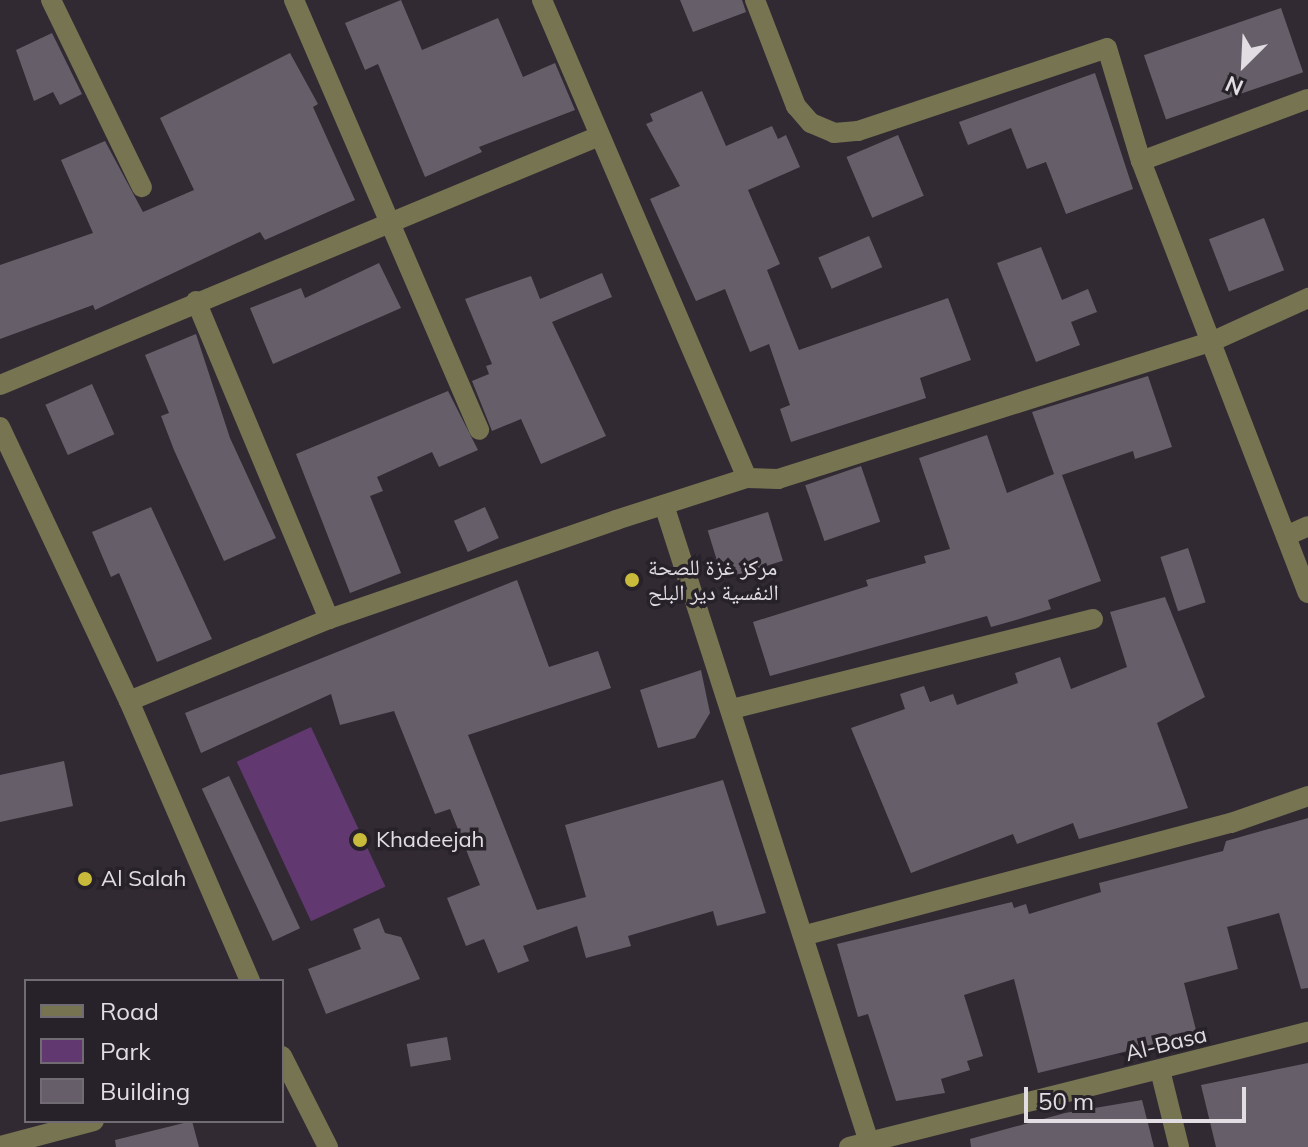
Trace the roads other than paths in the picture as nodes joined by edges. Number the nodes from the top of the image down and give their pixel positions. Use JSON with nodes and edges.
{"nodes":[{"id":1,"x":51,"y":0,"type":"edge"},
{"id":2,"x":294,"y":0,"type":"edge"},
{"id":3,"x":542,"y":0,"type":"edge"},
{"id":4,"x":755,"y":0,"type":"edge"},
{"id":5,"x":1308,"y":99,"type":"edge"},
{"id":6,"x":599,"y":136,"type":"junction"},
{"id":7,"x":1141,"y":161,"type":"junction"},
{"id":8,"x":142,"y":187,"type":"dead end"},
{"id":9,"x":391,"y":219,"type":"junction"},
{"id":10,"x":1308,"y":298,"type":"edge"},
{"id":11,"x":196,"y":301,"type":"junction"},
{"id":12,"x":1211,"y":342,"type":"junction"},
{"id":13,"x":0,"y":385,"type":"edge"},
{"id":14,"x":0,"y":427,"type":"edge"},
{"id":15,"x":479,"y":430,"type":"dead end"},
{"id":16,"x":747,"y":478,"type":"junction"},
{"id":17,"x":664,"y":505,"type":"junction"},
{"id":18,"x":1308,"y":526,"type":"edge"},
{"id":19,"x":1286,"y":536,"type":"junction"},
{"id":20,"x":1308,"y":593,"type":"edge"},
{"id":21,"x":329,"y":619,"type":"junction"},
{"id":22,"x":1093,"y":619,"type":"dead end"},
{"id":23,"x":129,"y":701,"type":"junction"},
{"id":24,"x":732,"y":709,"type":"junction"},
{"id":25,"x":1308,"y":796,"type":"edge"},
{"id":26,"x":806,"y":935,"type":"junction"},
{"id":27,"x":249,"y":979,"type":"edge"},
{"id":28,"x":1308,"y":1032,"type":"edge"},
{"id":29,"x":284,"y":1066,"type":"edge"},
{"id":30,"x":1160,"y":1070,"type":"junction"},
{"id":31,"x":86,"y":1123,"type":"edge"},
{"id":32,"x":859,"y":1145,"type":"edge"},
{"id":33,"x":0,"y":1146,"type":"edge"},
{"id":34,"x":328,"y":1147,"type":"edge"},
{"id":35,"x":1179,"y":1147,"type":"edge"}],
"edges":[{"from":1,"to":8,"type":"street"},
{"from":2,"to":9,"type":"street"},
{"from":3,"to":6,"type":"street"},
{"from":4,"to":7,"type":"street"},
{"from":5,"to":7,"type":"street"},
{"from":6,"to":9,"type":"street"},
{"from":6,"to":16,"type":"street"},
{"from":7,"to":12,"type":"street"},
{"from":9,"to":11,"type":"street"},
{"from":9,"to":15,"type":"street"},
{"from":10,"to":12,"type":"street"},
{"from":11,"to":13,"type":"street"},
{"from":11,"to":21,"type":"street"},
{"from":12,"to":16,"type":"street"},
{"from":12,"to":19,"type":"street"},
{"from":14,"to":23,"type":"street"},
{"from":16,"to":17,"type":"street"},
{"from":17,"to":21,"type":"street"},
{"from":17,"to":24,"type":"street"},
{"from":18,"to":19,"type":"street"},
{"from":19,"to":20,"type":"street"},
{"from":21,"to":23,"type":"street"},
{"from":22,"to":24,"type":"street"},
{"from":23,"to":27,"type":"street"},
{"from":24,"to":26,"type":"street"},
{"from":25,"to":26,"type":"street"},
{"from":26,"to":32,"type":"street"},
{"from":28,"to":30,"type":"street","name":"Al-Basa"},
{"from":29,"to":34,"type":"street"},
{"from":30,"to":32,"type":"street","name":"Al-Basa"},
{"from":30,"to":35,"type":"street"},
{"from":31,"to":33,"type":"street"}]}
